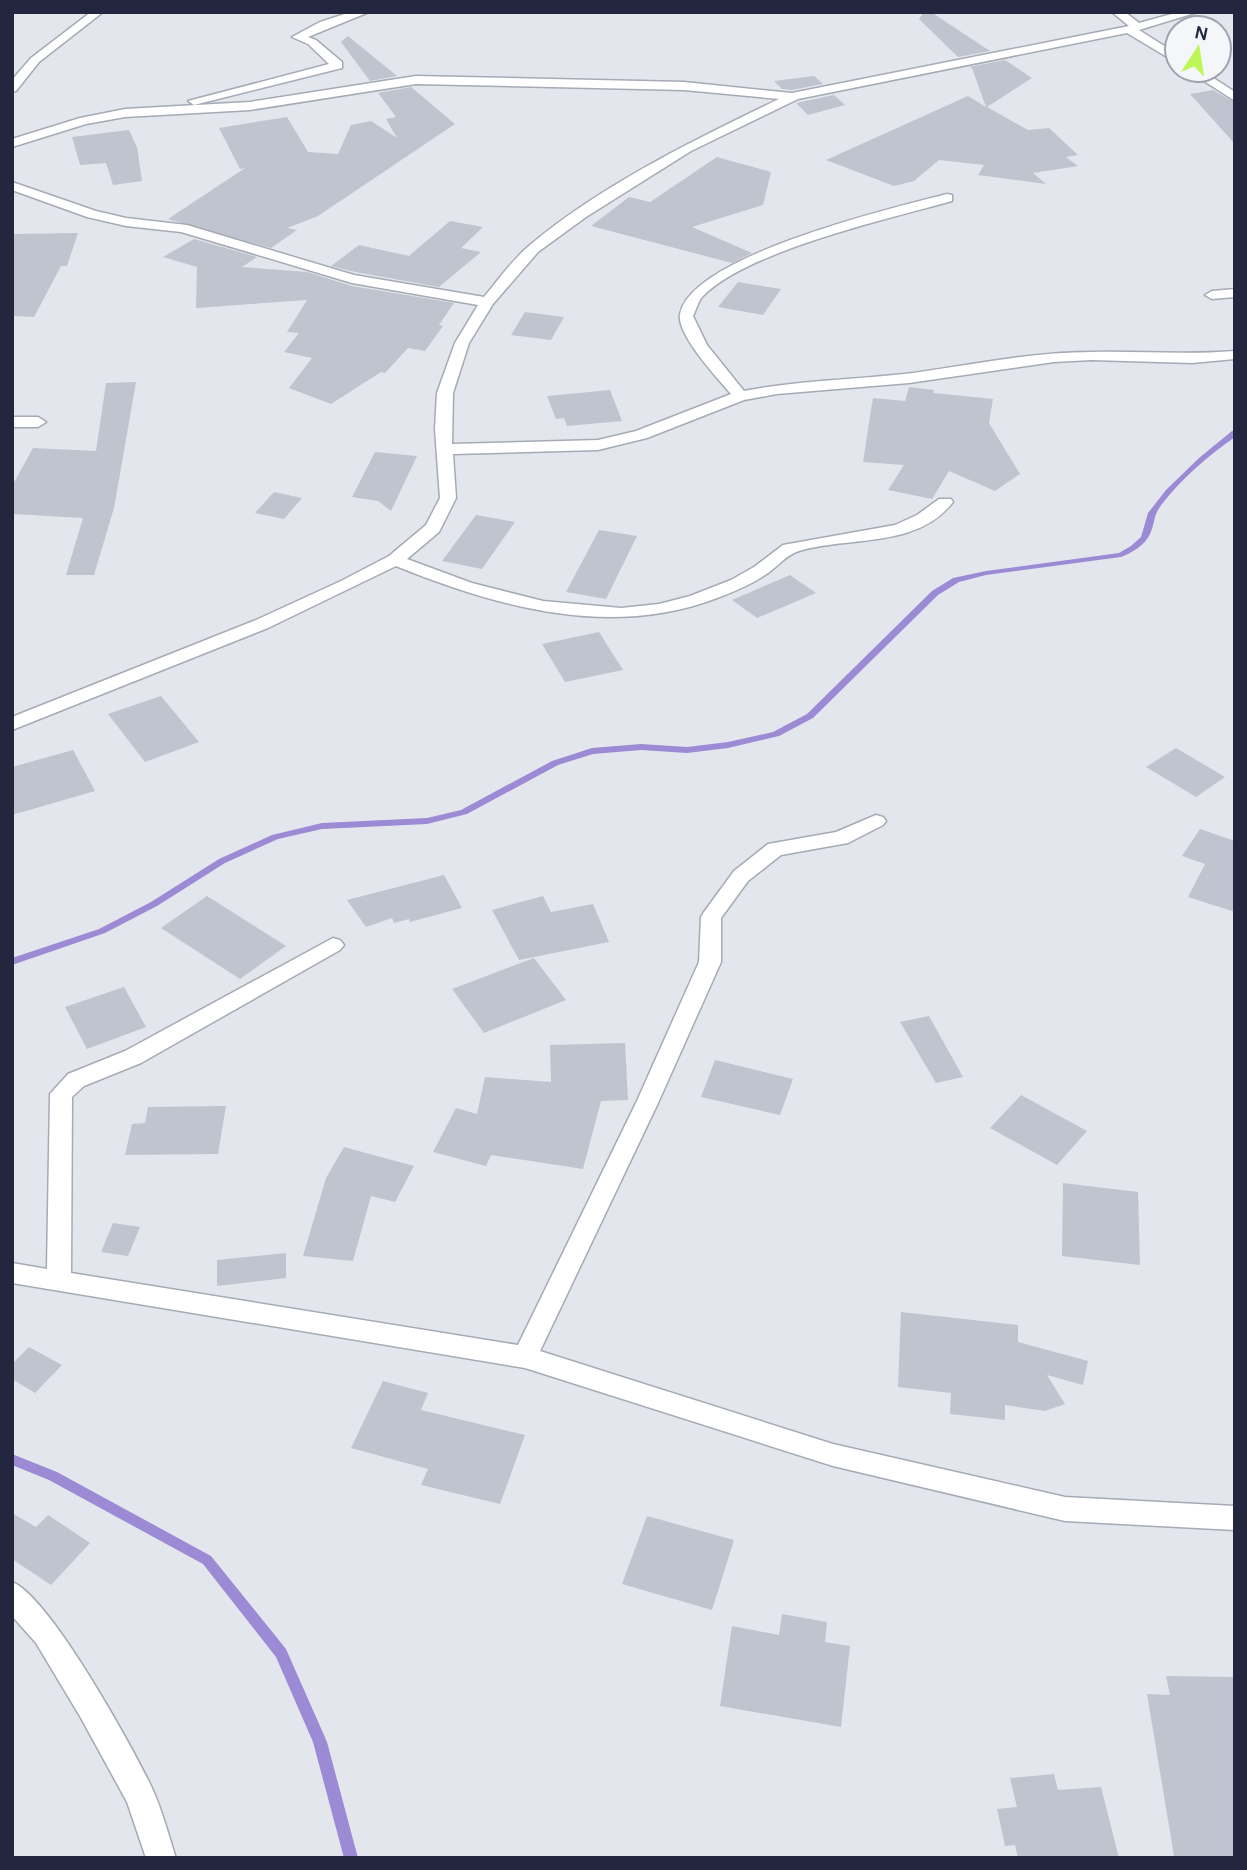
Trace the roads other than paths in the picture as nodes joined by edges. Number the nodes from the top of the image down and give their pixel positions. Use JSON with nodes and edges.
{"nodes":[{"id":1,"x":98,"y":12,"type":"edge"},
{"id":2,"x":363,"y":12,"type":"edge"},
{"id":3,"x":1117,"y":12,"type":"edge"},
{"id":4,"x":1193,"y":12,"type":"edge"},
{"id":5,"x":1134,"y":28,"type":"junction"},
{"id":6,"x":1163,"y":50,"type":"edge"},
{"id":7,"x":1215,"y":84,"type":"edge"},
{"id":8,"x":12,"y":88,"type":"edge"},
{"id":9,"x":794,"y":96,"type":"junction"},
{"id":10,"x":1235,"y":97,"type":"edge"},
{"id":11,"x":175,"y":108,"type":"junction"},
{"id":12,"x":12,"y":143,"type":"edge"},
{"id":13,"x":12,"y":186,"type":"edge"},
{"id":14,"x":947,"y":198,"type":"dead end"},
{"id":15,"x":1235,"y":293,"type":"edge"},
{"id":16,"x":1212,"y":295,"type":"dead end"},
{"id":17,"x":487,"y":302,"type":"junction"},
{"id":18,"x":1235,"y":355,"type":"edge"},
{"id":19,"x":740,"y":396,"type":"junction"},
{"id":20,"x":12,"y":422,"type":"edge"},
{"id":21,"x":38,"y":422,"type":"dead end"},
{"id":22,"x":446,"y":449,"type":"junction"},
{"id":23,"x":945,"y":502,"type":"dead end"},
{"id":24,"x":395,"y":559,"type":"junction"},
{"id":25,"x":12,"y":724,"type":"edge"},
{"id":26,"x":876,"y":821,"type":"dead end"},
{"id":27,"x":333,"y":945,"type":"dead end"},
{"id":28,"x":12,"y":1273,"type":"edge"},
{"id":29,"x":59,"y":1280,"type":"junction"},
{"id":30,"x":525,"y":1357,"type":"junction"},
{"id":31,"x":1235,"y":1518,"type":"edge"},
{"id":32,"x":12,"y":1595,"type":"edge"},
{"id":33,"x":161,"y":1858,"type":"edge"}],
"edges":[{"from":1,"to":8,"type":"street"},
{"from":2,"to":11,"type":"street"},
{"from":3,"to":5,"type":"street"},
{"from":4,"to":5,"type":"street"},
{"from":5,"to":6,"type":"street"},
{"from":5,"to":9,"type":"street"},
{"from":7,"to":10,"type":"street"},
{"from":9,"to":11,"type":"street"},
{"from":9,"to":17,"type":"street"},
{"from":11,"to":12,"type":"street"},
{"from":13,"to":17,"type":"street"},
{"from":14,"to":19,"type":"street"},
{"from":15,"to":16,"type":"street"},
{"from":17,"to":22,"type":"street"},
{"from":18,"to":19,"type":"street"},
{"from":19,"to":22,"type":"street"},
{"from":20,"to":21,"type":"street"},
{"from":22,"to":24,"type":"street"},
{"from":23,"to":24,"type":"street"},
{"from":24,"to":25,"type":"street"},
{"from":26,"to":30,"type":"street"},
{"from":27,"to":29,"type":"street"},
{"from":28,"to":29,"type":"street"},
{"from":29,"to":30,"type":"street"},
{"from":30,"to":31,"type":"street"},
{"from":32,"to":33,"type":"street"}]}
